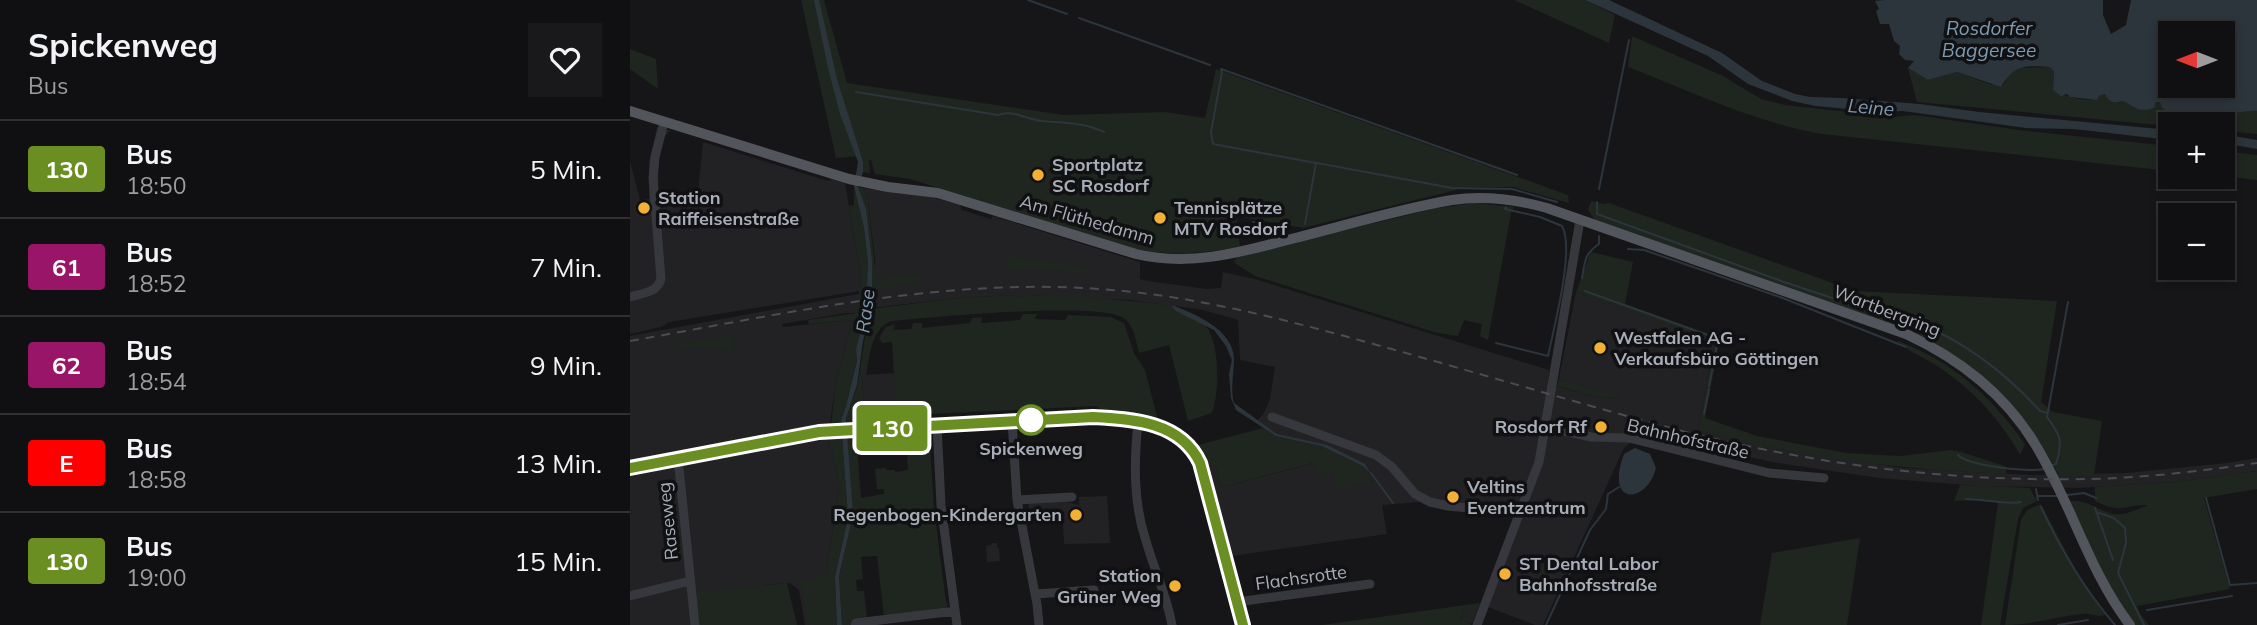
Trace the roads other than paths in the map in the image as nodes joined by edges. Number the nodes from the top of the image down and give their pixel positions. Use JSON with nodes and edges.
{"nodes":[{"id":1,"x":630,"y":111,"type":"edge"},
{"id":2,"x":664,"y":122,"type":"junction"},
{"id":3,"x":1580,"y":220,"type":"junction"},
{"id":4,"x":630,"y":297,"type":"edge"},
{"id":5,"x":1272,"y":417,"type":"dead end"},
{"id":6,"x":1012,"y":421,"type":"junction"},
{"id":7,"x":1138,"y":422,"type":"junction"},
{"id":8,"x":937,"y":425,"type":"junction"},
{"id":9,"x":1546,"y":426,"type":"junction"},
{"id":10,"x":678,"y":458,"type":"junction"},
{"id":11,"x":630,"y":468,"type":"edge"},
{"id":12,"x":1824,"y":478,"type":"dead end"},
{"id":13,"x":1072,"y":497,"type":"dead end"},
{"id":14,"x":1017,"y":500,"type":"junction"},
{"id":15,"x":1520,"y":513,"type":"junction"},
{"id":16,"x":690,"y":581,"type":"junction"},
{"id":17,"x":1370,"y":584,"type":"dead end"},
{"id":18,"x":1094,"y":590,"type":"dead end"},
{"id":19,"x":1035,"y":594,"type":"junction"},
{"id":20,"x":630,"y":596,"type":"edge"},
{"id":21,"x":1237,"y":602,"type":"junction"},
{"id":22,"x":955,"y":611,"type":"junction"},
{"id":23,"x":695,"y":625,"type":"edge"},
{"id":24,"x":855,"y":625,"type":"edge"},
{"id":25,"x":957,"y":625,"type":"edge"},
{"id":26,"x":1039,"y":625,"type":"edge"},
{"id":27,"x":1172,"y":625,"type":"edge"},
{"id":28,"x":1243,"y":625,"type":"edge"},
{"id":29,"x":1477,"y":625,"type":"edge"},
{"id":30,"x":2130,"y":625,"type":"edge"}],
"edges":[{"from":1,"to":2,"type":"main road","name":"Am Flüthedamm"},
{"from":2,"to":3,"type":"main road","name":"Am Flüthedamm"},
{"from":2,"to":4,"type":"street"},
{"from":3,"to":9,"type":"street"},
{"from":3,"to":30,"type":"main road","name":"Wartbergring"},
{"from":5,"to":15,"type":"street"},
{"from":6,"to":7,"type":"street"},
{"from":6,"to":8,"type":"street"},
{"from":6,"to":14,"type":"street"},
{"from":7,"to":21,"type":"street"},
{"from":7,"to":27,"type":"street"},
{"from":8,"to":10,"type":"street"},
{"from":8,"to":22,"type":"street"},
{"from":9,"to":12,"type":"street","name":"Bahnhofstraße"},
{"from":9,"to":15,"type":"street"},
{"from":10,"to":11,"type":"street"},
{"from":10,"to":16,"type":"street","name":"Raseweg"},
{"from":13,"to":14,"type":"street"},
{"from":14,"to":19,"type":"street"},
{"from":15,"to":29,"type":"street"},
{"from":16,"to":20,"type":"street","name":"Raseweg"},
{"from":16,"to":23,"type":"street","name":"Raseweg"},
{"from":17,"to":21,"type":"street","name":"Flachsrotte"},
{"from":18,"to":19,"type":"street"},
{"from":19,"to":26,"type":"street"},
{"from":21,"to":28,"type":"street"},
{"from":22,"to":24,"type":"street"},
{"from":22,"to":25,"type":"street"}]}
